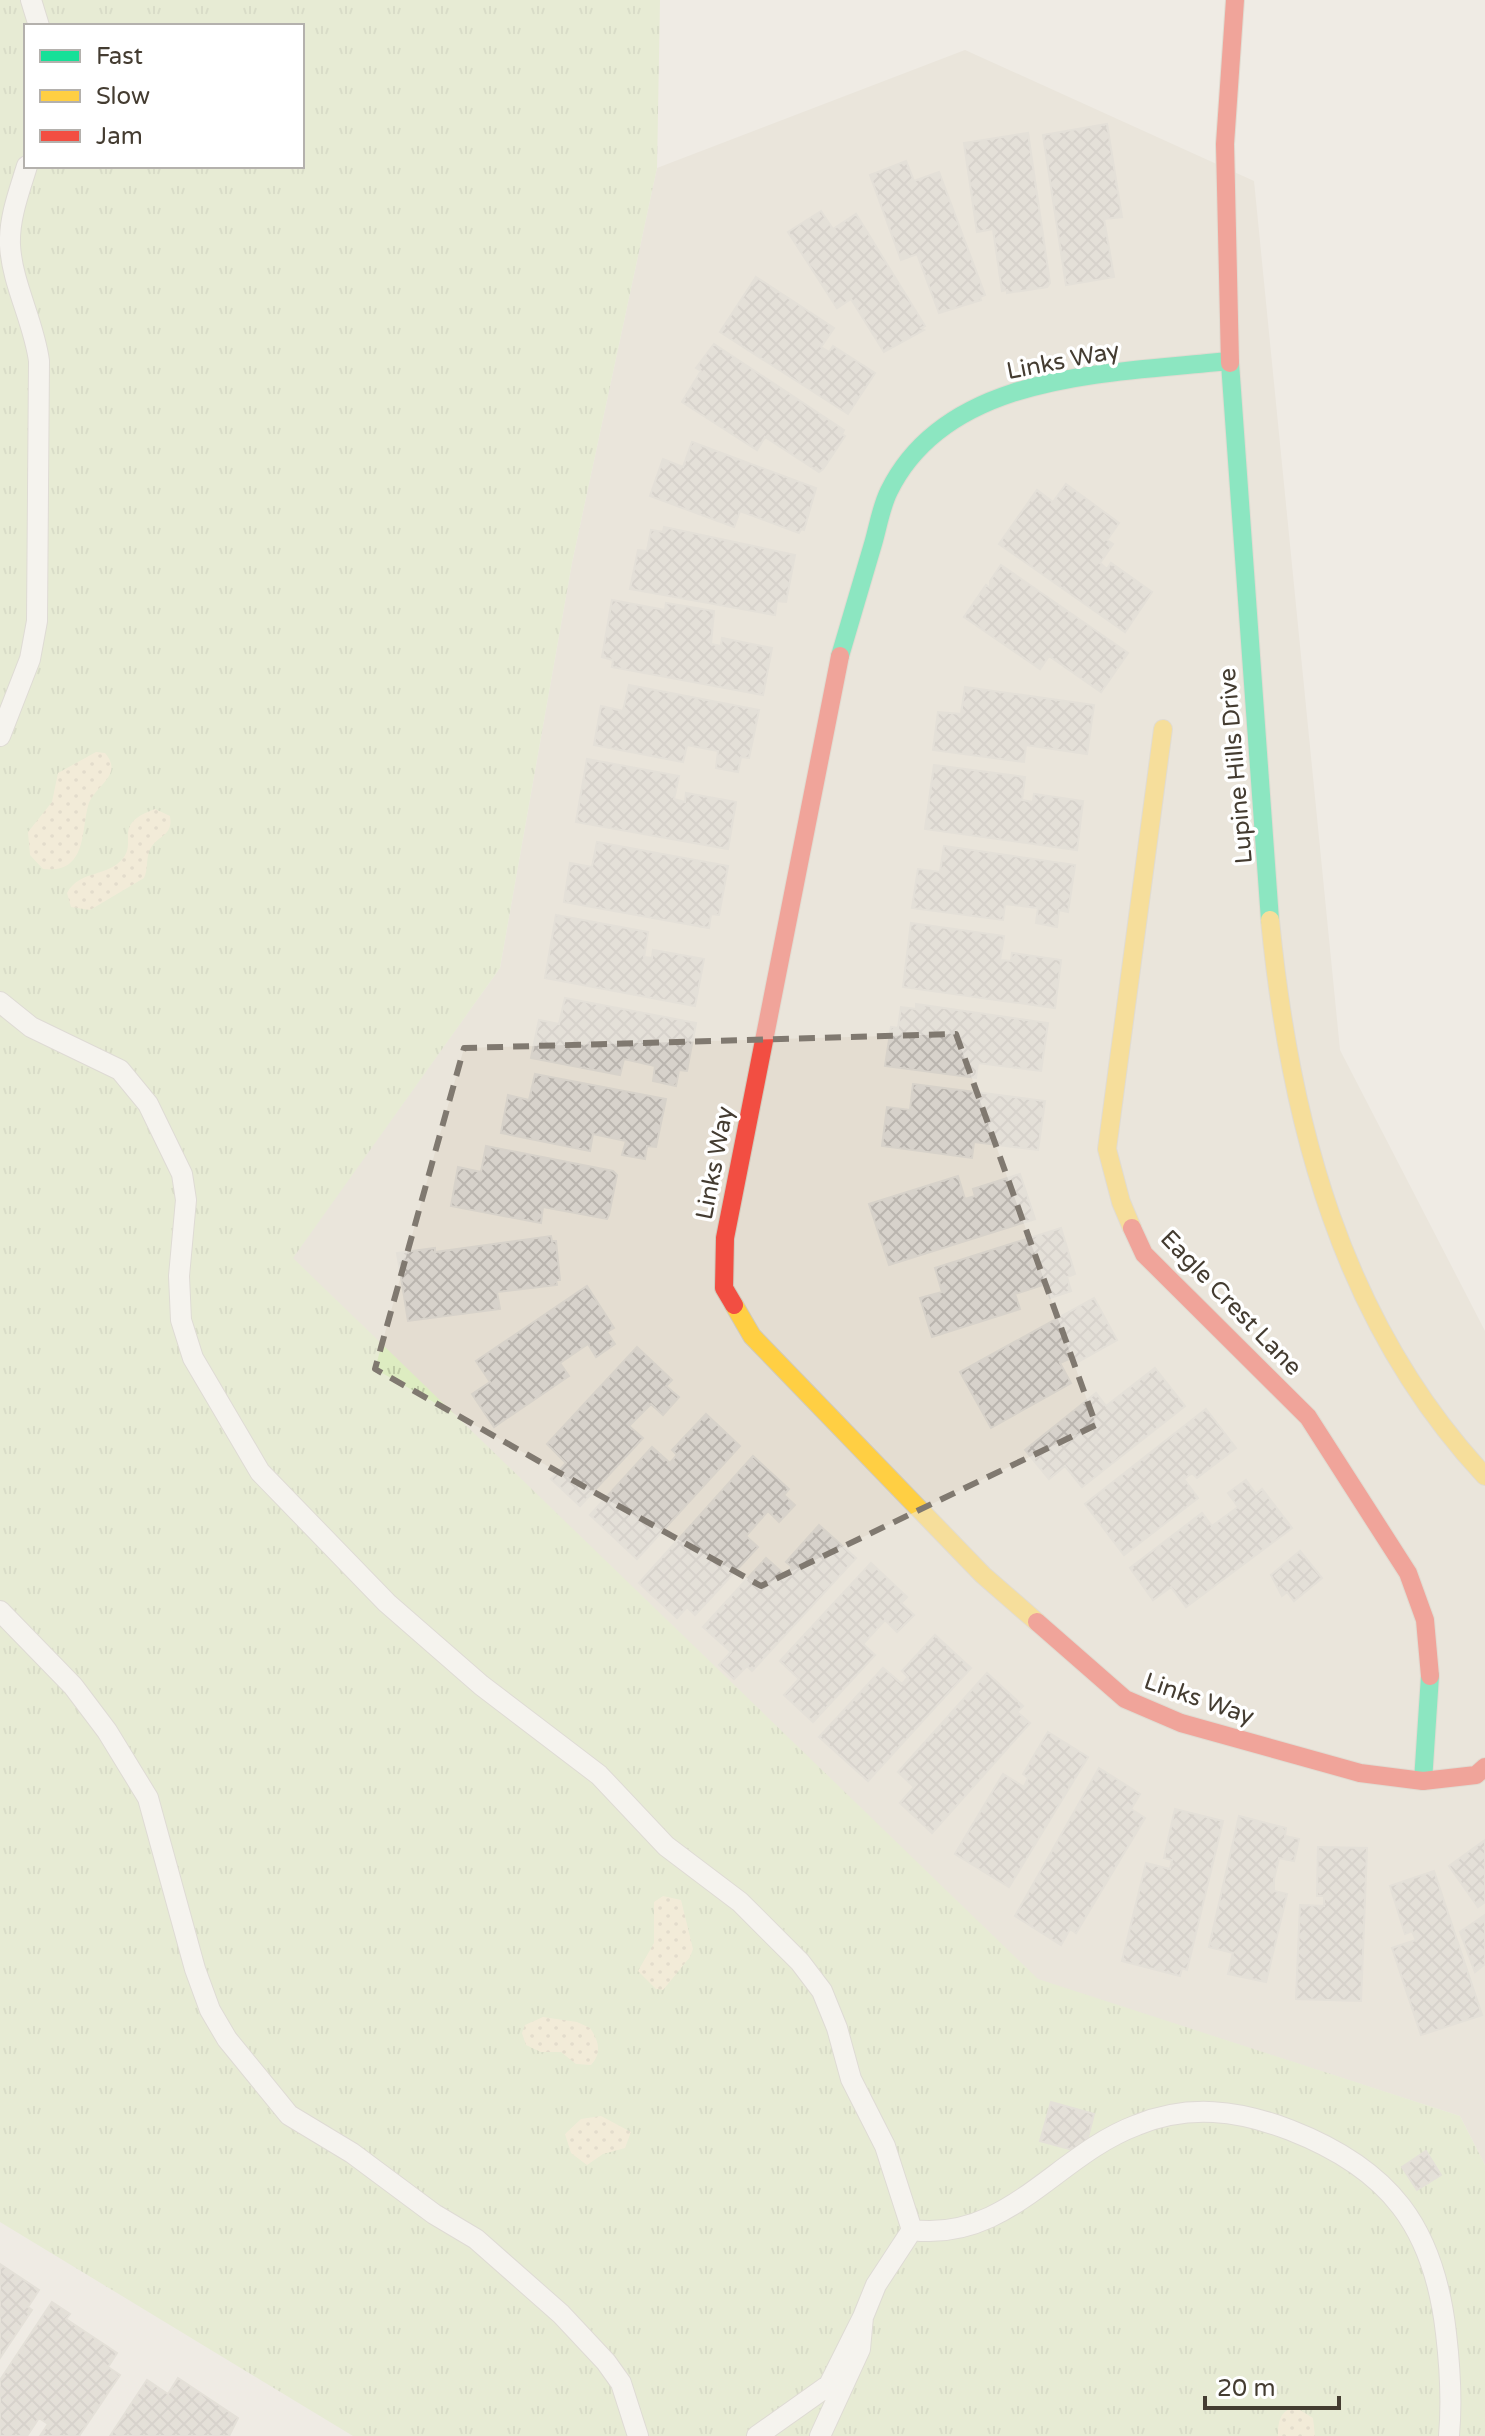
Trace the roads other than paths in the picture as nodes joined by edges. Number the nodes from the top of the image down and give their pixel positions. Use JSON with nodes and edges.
{"nodes":[{"id":1,"x":31,"y":0,"type":"edge"},
{"id":2,"x":1235,"y":0,"type":"edge"},
{"id":3,"x":38,"y":24,"type":"edge"},
{"id":4,"x":26,"y":168,"type":"edge"},
{"id":5,"x":1227,"y":361,"type":"junction"},
{"id":6,"x":1163,"y":729,"type":"dead end"},
{"id":7,"x":0,"y":736,"type":"edge"},
{"id":8,"x":0,"y":1002,"type":"edge"},
{"id":9,"x":1485,"y":1476,"type":"edge"},
{"id":10,"x":0,"y":1611,"type":"edge"},
{"id":11,"x":1485,"y":1767,"type":"edge"},
{"id":12,"x":1423,"y":1781,"type":"junction"},
{"id":13,"x":912,"y":2230,"type":"junction"},
{"id":14,"x":863,"y":2317,"type":"junction"},
{"id":15,"x":638,"y":2436,"type":"edge"},
{"id":16,"x":757,"y":2436,"type":"edge"},
{"id":17,"x":820,"y":2436,"type":"edge"},
{"id":18,"x":1449,"y":2436,"type":"edge"}],
"edges":[{"from":1,"to":3,"type":"lane"},
{"from":2,"to":5,"type":"street","name":"Lupine Hills Drive"},
{"from":4,"to":7,"type":"lane"},
{"from":5,"to":9,"type":"street","name":"Lupine Hills Drive"},
{"from":5,"to":12,"type":"street","name":"Links Way"},
{"from":6,"to":12,"type":"street","name":"Eagle Crest Lane"},
{"from":8,"to":13,"type":"lane"},
{"from":10,"to":15,"type":"lane"},
{"from":11,"to":12,"type":"street","name":"Links Way"},
{"from":13,"to":14,"type":"lane"},
{"from":13,"to":18,"type":"lane"},
{"from":14,"to":16,"type":"lane"},
{"from":14,"to":17,"type":"lane"}]}
